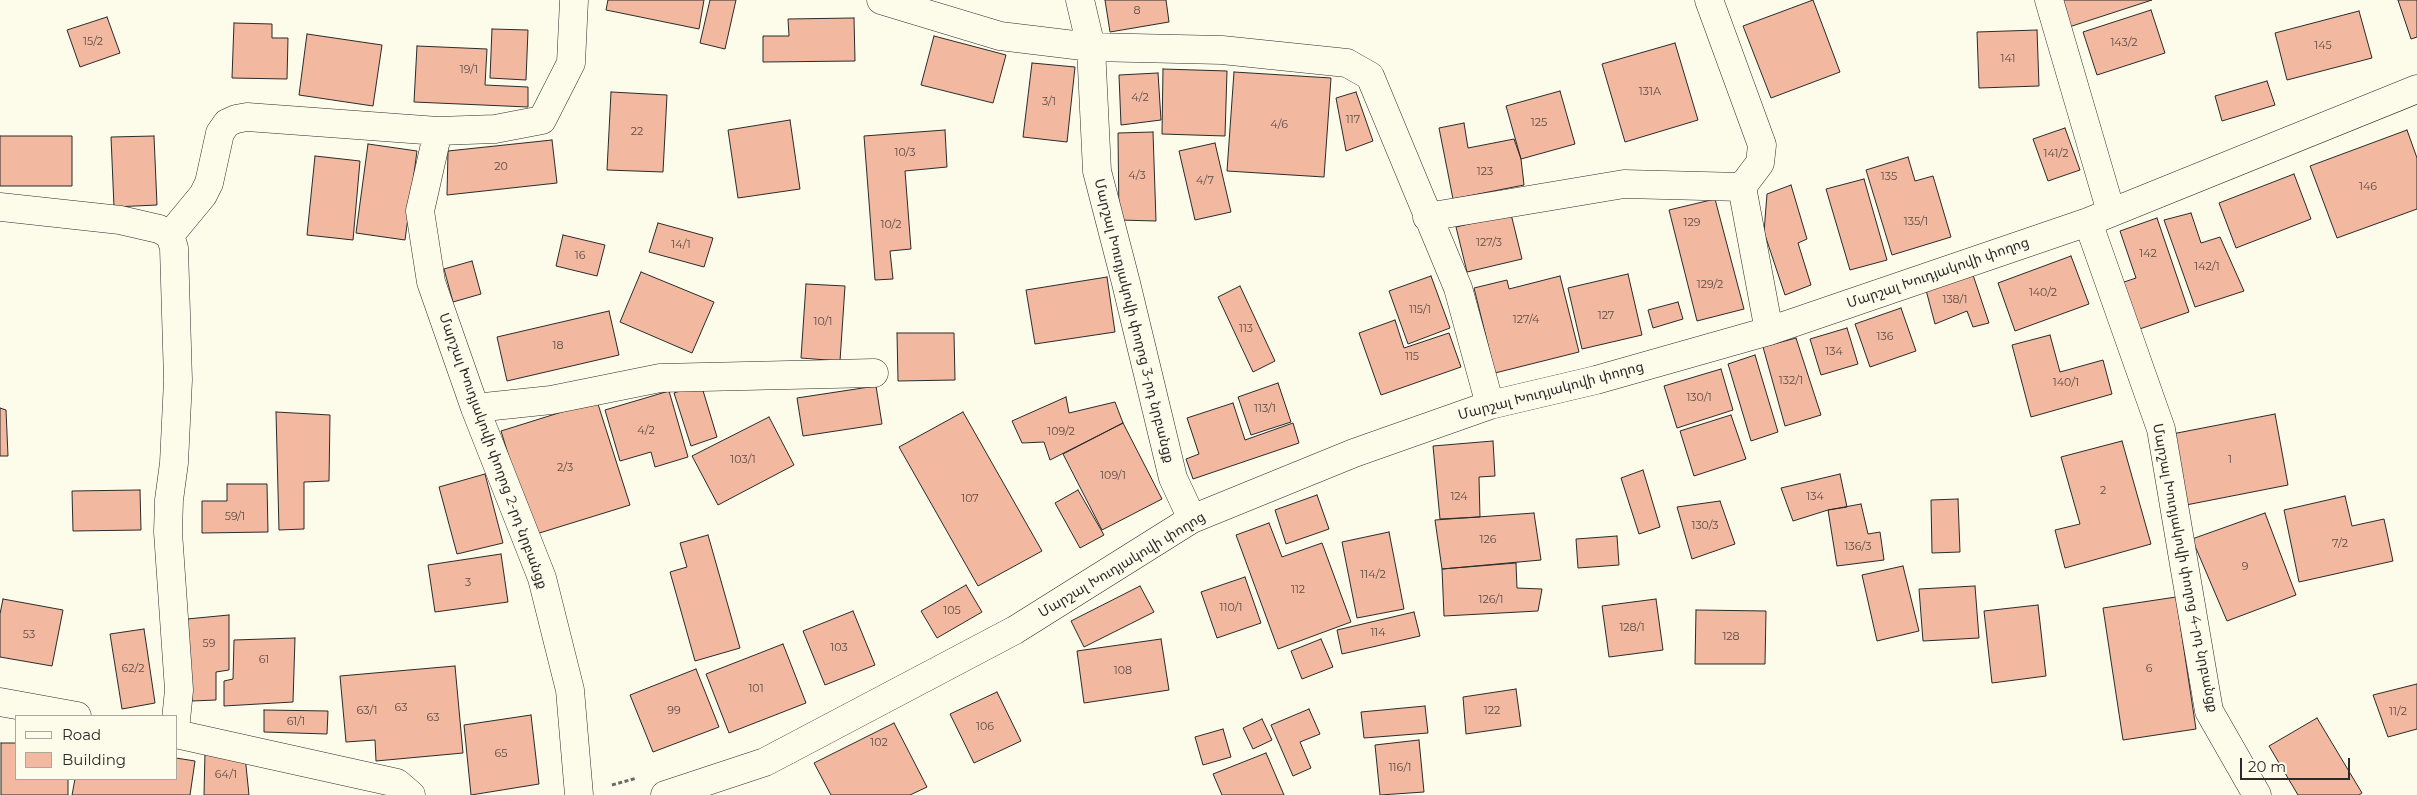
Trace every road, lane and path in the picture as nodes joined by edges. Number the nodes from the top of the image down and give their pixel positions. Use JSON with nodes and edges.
{"nodes":[{"id":1,"x":574,"y":0,"type":"edge"},
{"id":2,"x":881,"y":0,"type":"edge"},
{"id":3,"x":1080,"y":0,"type":"edge"},
{"id":4,"x":1708,"y":0,"type":"edge"},
{"id":5,"x":2050,"y":0,"type":"edge"},
{"id":6,"x":1091,"y":47,"type":"junction"},
{"id":7,"x":2417,"y":88,"type":"edge"},
{"id":8,"x":438,"y":131,"type":"junction"},
{"id":9,"x":1742,"y":187,"type":"junction"},
{"id":10,"x":0,"y":207,"type":"edge"},
{"id":11,"x":1427,"y":217,"type":"junction"},
{"id":12,"x":2099,"y":217,"type":"junction"},
{"id":13,"x":170,"y":235,"type":"junction"},
{"id":14,"x":1769,"y":332,"type":"junction"},
{"id":15,"x":874,"y":374,"type":"dead end"},
{"id":16,"x":1490,"y":404,"type":"junction"},
{"id":17,"x":475,"y":408,"type":"junction"},
{"id":18,"x":1192,"y":519,"type":"junction"},
{"id":19,"x":0,"y":702,"type":"edge"},
{"id":20,"x":72,"y":715,"type":"edge"},
{"id":21,"x":176,"y":715,"type":"edge"},
{"id":22,"x":178,"y":734,"type":"edge"},
{"id":23,"x":411,"y":795,"type":"edge"},
{"id":24,"x":579,"y":795,"type":"edge"},
{"id":25,"x":665,"y":795,"type":"edge"},
{"id":26,"x":2257,"y":795,"type":"edge"}],
"edges":[{"from":1,"to":8,"type":"street"},
{"from":2,"to":6,"type":"street"},
{"from":3,"to":6,"type":"street","name":"Մարշալ Խուդյակովի փողոց 3-րդ նրբանցք"},
{"from":4,"to":9,"type":"street"},
{"from":5,"to":12,"type":"street","name":"Մարշալ Խուդյակովի փողոց 4-րդ նրբանցք"},
{"from":6,"to":11,"type":"street"},
{"from":6,"to":18,"type":"street","name":"Մարշալ Խուդյակովի փողոց 3-րդ նրբանցք"},
{"from":7,"to":12,"type":"street","name":"Մարշալ Խուդյակովի փողոց"},
{"from":8,"to":13,"type":"street"},
{"from":8,"to":17,"type":"street","name":"Մարշալ Խուդյակովի փողոց 2-րդ նրբանցք"},
{"from":9,"to":11,"type":"street"},
{"from":9,"to":14,"type":"street"},
{"from":10,"to":13,"type":"street"},
{"from":11,"to":16,"type":"street"},
{"from":12,"to":14,"type":"street","name":"Մարշալ Խուդյակովի փողոց"},
{"from":12,"to":26,"type":"street","name":"Մարշալ Խուդյակովի փողոց 4-րդ նրբանցք"},
{"from":13,"to":21,"type":"street"},
{"from":14,"to":16,"type":"street","name":"Մարշալ Խուդյակովի փողոց"},
{"from":15,"to":17,"type":"street"},
{"from":16,"to":18,"type":"street","name":"Մարշալ Խուդյակովի փողոց"},
{"from":17,"to":24,"type":"street","name":"Մարշալ Խուդյակովի փողոց 2-րդ նրբանցք"},
{"from":18,"to":25,"type":"street","name":"Մարշալ Խուդյակովի փողոց"},
{"from":19,"to":20,"type":"street"},
{"from":22,"to":23,"type":"street"}]}
